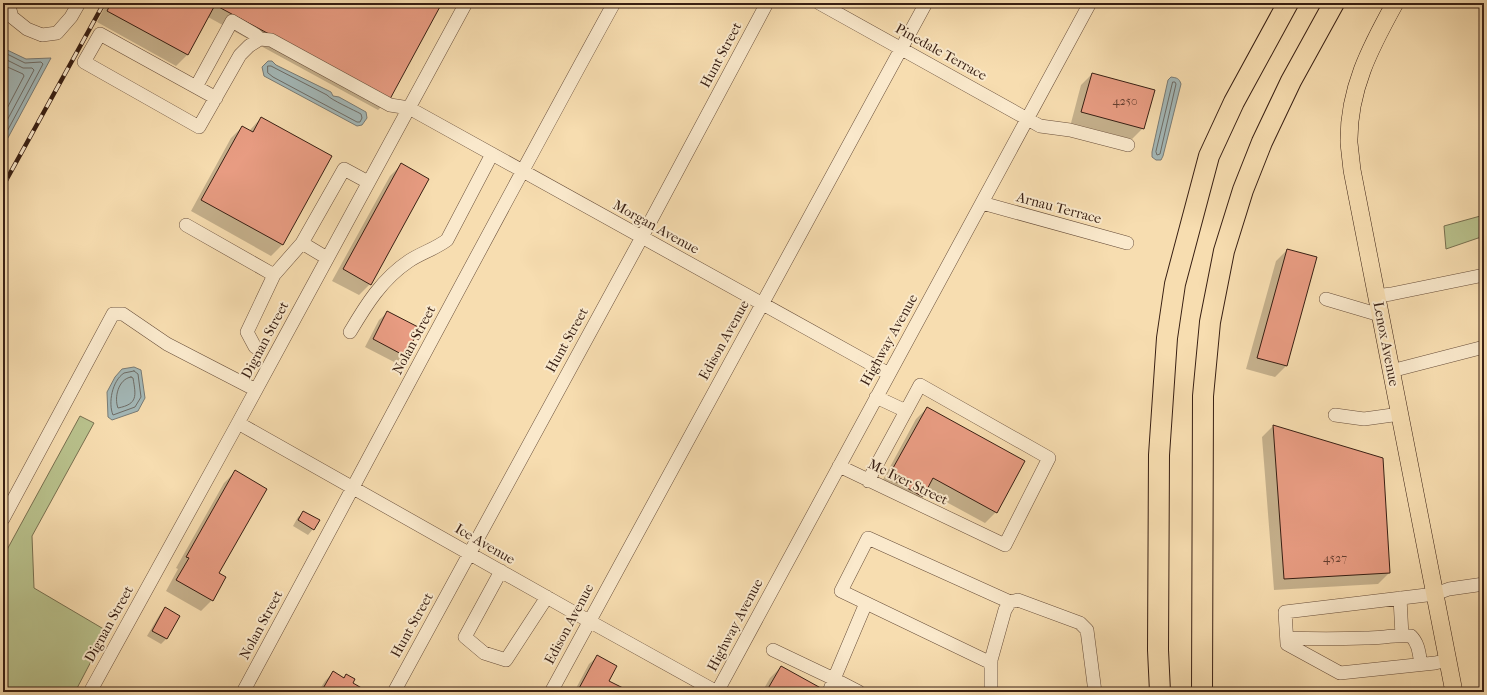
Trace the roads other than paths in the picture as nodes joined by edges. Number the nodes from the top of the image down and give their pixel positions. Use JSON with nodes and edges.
{"nodes":[{"id":1,"x":8,"y":3,"type":"edge"},
{"id":2,"x":466,"y":3,"type":"edge"},
{"id":3,"x":614,"y":3,"type":"edge"},
{"id":4,"x":767,"y":3,"type":"edge"},
{"id":5,"x":818,"y":3,"type":"edge"},
{"id":6,"x":926,"y":3,"type":"edge"},
{"id":7,"x":1090,"y":3,"type":"edge"},
{"id":8,"x":1288,"y":3,"type":"edge"},
{"id":9,"x":1334,"y":3,"type":"edge"},
{"id":10,"x":1394,"y":3,"type":"edge"},
{"id":11,"x":77,"y":6,"type":"edge"},
{"id":12,"x":260,"y":39,"type":"junction"},
{"id":13,"x":900,"y":49,"type":"junction"},
{"id":14,"x":196,"y":87,"type":"junction"},
{"id":15,"x":216,"y":98,"type":"junction"},
{"id":16,"x":409,"y":108,"type":"junction"},
{"id":17,"x":1027,"y":119,"type":"junction"},
{"id":18,"x":1128,"y":145,"type":"dead end"},
{"id":19,"x":492,"y":154,"type":"junction"},
{"id":20,"x":522,"y":170,"type":"junction"},
{"id":21,"x":368,"y":182,"type":"junction"},
{"id":22,"x":982,"y":203,"type":"junction"},
{"id":23,"x":186,"y":225,"type":"dead end"},
{"id":24,"x":642,"y":237,"type":"junction"},
{"id":25,"x":302,"y":243,"type":"junction"},
{"id":26,"x":1127,"y":243,"type":"dead end"},
{"id":27,"x":327,"y":258,"type":"junction"},
{"id":28,"x":274,"y":275,"type":"junction"},
{"id":29,"x":1484,"y":275,"type":"edge"},
{"id":30,"x":1376,"y":296,"type":"junction"},
{"id":31,"x":1326,"y":299,"type":"dead end"},
{"id":32,"x":762,"y":303,"type":"junction"},
{"id":33,"x":1380,"y":315,"type":"junction"},
{"id":34,"x":350,"y":332,"type":"dead end"},
{"id":35,"x":255,"y":347,"type":"dead end"},
{"id":36,"x":1484,"y":347,"type":"edge"},
{"id":37,"x":1391,"y":371,"type":"junction"},
{"id":38,"x":889,"y":374,"type":"junction"},
{"id":39,"x":256,"y":390,"type":"junction"},
{"id":40,"x":876,"y":397,"type":"junction"},
{"id":41,"x":906,"y":411,"type":"junction"},
{"id":42,"x":1400,"y":414,"type":"junction"},
{"id":43,"x":1335,"y":415,"type":"dead end"},
{"id":44,"x":238,"y":423,"type":"junction"},
{"id":45,"x":839,"y":466,"type":"junction"},
{"id":46,"x":868,"y":481,"type":"junction"},
{"id":47,"x":354,"y":488,"type":"junction"},
{"id":48,"x":3,"y":519,"type":"edge"},
{"id":49,"x":469,"y":553,"type":"junction"},
{"id":50,"x":501,"y":572,"type":"junction"},
{"id":51,"x":1484,"y":584,"type":"edge"},
{"id":52,"x":1435,"y":594,"type":"junction"},
{"id":53,"x":547,"y":598,"type":"junction"},
{"id":54,"x":1400,"y":598,"type":"junction"},
{"id":55,"x":1010,"y":602,"type":"junction"},
{"id":56,"x":866,"y":603,"type":"junction"},
{"id":57,"x":589,"y":621,"type":"junction"},
{"id":58,"x":1402,"y":636,"type":"junction"},
{"id":59,"x":1287,"y":638,"type":"junction"},
{"id":60,"x":773,"y":650,"type":"dead end"},
{"id":61,"x":1448,"y":660,"type":"junction"},
{"id":62,"x":991,"y":663,"type":"junction"},
{"id":63,"x":1421,"y":664,"type":"junction"},
{"id":64,"x":834,"y":679,"type":"junction"},
{"id":65,"x":90,"y":692,"type":"edge"},
{"id":66,"x":244,"y":692,"type":"edge"},
{"id":67,"x":394,"y":692,"type":"edge"},
{"id":68,"x":551,"y":692,"type":"edge"},
{"id":69,"x":717,"y":692,"type":"edge"},
{"id":70,"x":829,"y":692,"type":"edge"},
{"id":71,"x":859,"y":692,"type":"edge"},
{"id":72,"x":991,"y":692,"type":"edge"},
{"id":73,"x":1095,"y":692,"type":"edge"},
{"id":74,"x":1160,"y":692,"type":"edge"},
{"id":75,"x":1202,"y":692,"type":"edge"},
{"id":76,"x":1454,"y":692,"type":"edge"}],
"edges":[{"from":1,"to":11,"type":"street"},
{"from":2,"to":16,"type":"street","name":"Dignan Street"},
{"from":3,"to":20,"type":"street","name":"Nolan Street"},
{"from":4,"to":24,"type":"street","name":"Hunt Street"},
{"from":5,"to":13,"type":"street","name":"Pinedale Terrace"},
{"from":6,"to":13,"type":"street","name":"Edison Avenue"},
{"from":7,"to":17,"type":"street","name":"Highway Avenue"},
{"from":8,"to":74,"type":"highway"},
{"from":9,"to":75,"type":"highway"},
{"from":10,"to":30,"type":"main road","name":"Lenox Avenue"},
{"from":12,"to":14,"type":"street"},
{"from":12,"to":15,"type":"street"},
{"from":12,"to":16,"type":"street","name":"Morgan Avenue"},
{"from":13,"to":17,"type":"street","name":"Pinedale Terrace"},
{"from":13,"to":32,"type":"street","name":"Edison Avenue"},
{"from":14,"to":15,"type":"street"},
{"from":14,"to":15,"type":"street"},
{"from":16,"to":19,"type":"street","name":"Morgan Avenue"},
{"from":16,"to":21,"type":"street","name":"Dignan Street"},
{"from":17,"to":18,"type":"street","name":"Pinedale Terrace"},
{"from":17,"to":22,"type":"street","name":"Highway Avenue"},
{"from":19,"to":20,"type":"street","name":"Morgan Avenue"},
{"from":19,"to":34,"type":"street"},
{"from":20,"to":24,"type":"street","name":"Morgan Avenue"},
{"from":20,"to":47,"type":"street","name":"Nolan Street"},
{"from":21,"to":25,"type":"street"},
{"from":21,"to":27,"type":"street","name":"Dignan Street"},
{"from":22,"to":26,"type":"street","name":"Arnau Terrace"},
{"from":22,"to":38,"type":"street","name":"Highway Avenue"},
{"from":23,"to":28,"type":"street"},
{"from":24,"to":32,"type":"street","name":"Morgan Avenue"},
{"from":24,"to":49,"type":"street","name":"Hunt Street"},
{"from":25,"to":27,"type":"street"},
{"from":25,"to":28,"type":"street"},
{"from":27,"to":39,"type":"street","name":"Dignan Street"},
{"from":28,"to":35,"type":"street"},
{"from":29,"to":30,"type":"street"},
{"from":30,"to":33,"type":"main road","name":"Lenox Avenue"},
{"from":31,"to":33,"type":"street"},
{"from":32,"to":38,"type":"street","name":"Morgan Avenue"},
{"from":32,"to":57,"type":"street","name":"Edison Avenue"},
{"from":33,"to":37,"type":"main road","name":"Lenox Avenue"},
{"from":36,"to":37,"type":"street"},
{"from":37,"to":42,"type":"main road","name":"Lenox Avenue"},
{"from":38,"to":40,"type":"street","name":"Highway Avenue"},
{"from":39,"to":44,"type":"street","name":"Dignan Street"},
{"from":39,"to":48,"type":"street"},
{"from":40,"to":41,"type":"street"},
{"from":40,"to":45,"type":"street","name":"Highway Avenue"},
{"from":41,"to":46,"type":"street"},
{"from":41,"to":46,"type":"street","name":"Mc Iver Street"},
{"from":42,"to":43,"type":"street"},
{"from":42,"to":52,"type":"main road","name":"Lenox Avenue"},
{"from":44,"to":47,"type":"street","name":"Ice Avenue"},
{"from":44,"to":65,"type":"street","name":"Dignan Street"},
{"from":45,"to":46,"type":"street","name":"Mc Iver Street"},
{"from":45,"to":69,"type":"street","name":"Highway Avenue"},
{"from":47,"to":49,"type":"street","name":"Ice Avenue"},
{"from":47,"to":66,"type":"street","name":"Nolan Street"},
{"from":49,"to":50,"type":"street","name":"Ice Avenue"},
{"from":49,"to":67,"type":"street","name":"Hunt Street"},
{"from":50,"to":53,"type":"street","name":"Ice Avenue"},
{"from":50,"to":53,"type":"street"},
{"from":51,"to":52,"type":"street"},
{"from":52,"to":54,"type":"street"},
{"from":52,"to":61,"type":"main road","name":"Lenox Avenue"},
{"from":53,"to":57,"type":"street","name":"Ice Avenue"},
{"from":54,"to":58,"type":"street"},
{"from":54,"to":59,"type":"street"},
{"from":55,"to":56,"type":"street"},
{"from":55,"to":62,"type":"street"},
{"from":55,"to":73,"type":"street"},
{"from":56,"to":62,"type":"street"},
{"from":56,"to":64,"type":"street"},
{"from":57,"to":68,"type":"street","name":"Edison Avenue"},
{"from":57,"to":69,"type":"street","name":"Ice Avenue"},
{"from":58,"to":59,"type":"street"},
{"from":58,"to":63,"type":"street"},
{"from":59,"to":63,"type":"street"},
{"from":60,"to":64,"type":"street"},
{"from":61,"to":63,"type":"street"},
{"from":61,"to":76,"type":"main road","name":"Lenox Avenue"},
{"from":62,"to":72,"type":"street"},
{"from":64,"to":70,"type":"street"},
{"from":64,"to":71,"type":"street"}]}
